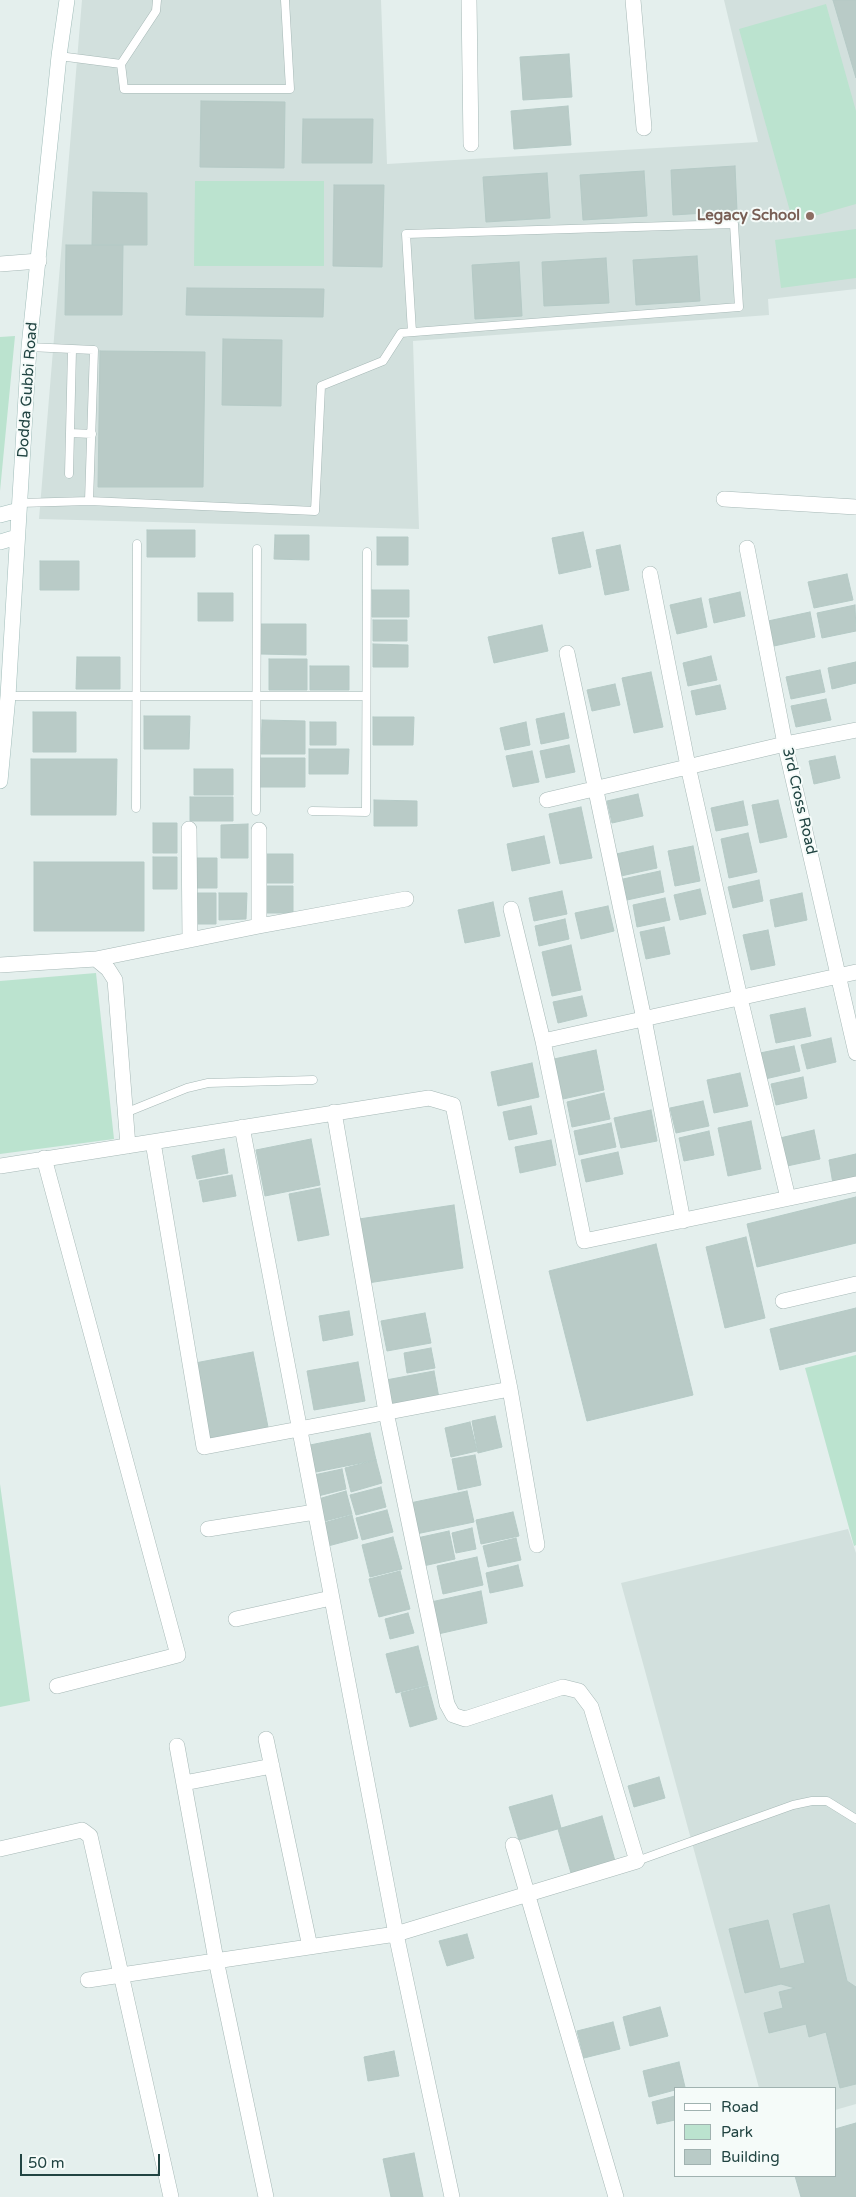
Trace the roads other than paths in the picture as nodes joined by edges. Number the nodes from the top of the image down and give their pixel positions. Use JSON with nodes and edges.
{"nodes":[{"id":1,"x":67,"y":0,"type":"edge"},
{"id":2,"x":157,"y":0,"type":"edge"},
{"id":3,"x":285,"y":0,"type":"edge"},
{"id":4,"x":469,"y":0,"type":"edge"},
{"id":5,"x":633,"y":0,"type":"edge"},
{"id":6,"x":59,"y":56,"type":"junction"},
{"id":7,"x":121,"y":64,"type":"junction"},
{"id":8,"x":644,"y":128,"type":"dead end"},
{"id":9,"x":471,"y":144,"type":"dead end"},
{"id":10,"x":39,"y":261,"type":"junction"},
{"id":11,"x":0,"y":264,"type":"edge"},
{"id":12,"x":412,"y":332,"type":"junction"},
{"id":13,"x":29,"y":347,"type":"junction"},
{"id":14,"x":72,"y":350,"type":"junction"},
{"id":15,"x":70,"y":433,"type":"junction"},
{"id":16,"x":92,"y":434,"type":"junction"},
{"id":17,"x":69,"y":474,"type":"dead end"},
{"id":18,"x":724,"y":499,"type":"dead end"},
{"id":19,"x":89,"y":501,"type":"junction"},
{"id":20,"x":20,"y":506,"type":"junction"},
{"id":21,"x":856,"y":507,"type":"edge"},
{"id":22,"x":0,"y":515,"type":"edge"},
{"id":23,"x":17,"y":537,"type":"junction"},
{"id":24,"x":0,"y":542,"type":"edge"},
{"id":25,"x":136,"y":544,"type":"dead end"},
{"id":26,"x":747,"y":548,"type":"dead end"},
{"id":27,"x":257,"y":549,"type":"dead end"},
{"id":28,"x":367,"y":552,"type":"dead end"},
{"id":29,"x":650,"y":574,"type":"dead end"},
{"id":30,"x":567,"y":653,"type":"dead end"},
{"id":31,"x":8,"y":696,"type":"junction"},
{"id":32,"x":136,"y":696,"type":"junction"},
{"id":33,"x":257,"y":696,"type":"junction"},
{"id":34,"x":366,"y":696,"type":"junction"},
{"id":35,"x":856,"y":730,"type":"edge"},
{"id":36,"x":786,"y":744,"type":"junction"},
{"id":37,"x":688,"y":766,"type":"junction"},
{"id":38,"x":0,"y":782,"type":"edge"},
{"id":39,"x":597,"y":788,"type":"junction"},
{"id":40,"x":547,"y":800,"type":"dead end"},
{"id":41,"x":136,"y":808,"type":"dead end"},
{"id":42,"x":256,"y":811,"type":"dead end"},
{"id":43,"x":312,"y":811,"type":"dead end"},
{"id":44,"x":189,"y":829,"type":"dead end"},
{"id":45,"x":259,"y":830,"type":"dead end"},
{"id":46,"x":406,"y":899,"type":"dead end"},
{"id":47,"x":511,"y":909,"type":"dead end"},
{"id":48,"x":259,"y":926,"type":"junction"},
{"id":49,"x":190,"y":940,"type":"junction"},
{"id":50,"x":96,"y":959,"type":"junction"},
{"id":51,"x":0,"y":965,"type":"edge"},
{"id":52,"x":856,"y":972,"type":"edge"},
{"id":53,"x":839,"y":976,"type":"junction"},
{"id":54,"x":740,"y":998,"type":"junction"},
{"id":55,"x":644,"y":1019,"type":"junction"},
{"id":56,"x":543,"y":1041,"type":"junction"},
{"id":57,"x":856,"y":1053,"type":"edge"},
{"id":58,"x":313,"y":1080,"type":"dead end"},
{"id":59,"x":334,"y":1112,"type":"junction"},
{"id":60,"x":124,"y":1114,"type":"junction"},
{"id":61,"x":242,"y":1127,"type":"junction"},
{"id":62,"x":153,"y":1142,"type":"junction"},
{"id":63,"x":128,"y":1146,"type":"junction"},
{"id":64,"x":44,"y":1158,"type":"junction"},
{"id":65,"x":0,"y":1166,"type":"edge"},
{"id":66,"x":856,"y":1184,"type":"edge"},
{"id":67,"x":788,"y":1198,"type":"junction"},
{"id":68,"x":683,"y":1221,"type":"junction"},
{"id":69,"x":856,"y":1284,"type":"edge"},
{"id":70,"x":783,"y":1301,"type":"dead end"},
{"id":71,"x":510,"y":1389,"type":"junction"},
{"id":72,"x":386,"y":1412,"type":"junction"},
{"id":73,"x":299,"y":1429,"type":"junction"},
{"id":74,"x":315,"y":1512,"type":"junction"},
{"id":75,"x":208,"y":1530,"type":"dead end"},
{"id":76,"x":537,"y":1545,"type":"dead end"},
{"id":77,"x":331,"y":1598,"type":"junction"},
{"id":78,"x":236,"y":1619,"type":"dead end"},
{"id":79,"x":57,"y":1686,"type":"dead end"},
{"id":80,"x":266,"y":1739,"type":"dead end"},
{"id":81,"x":177,"y":1746,"type":"dead end"},
{"id":82,"x":272,"y":1766,"type":"junction"},
{"id":83,"x":184,"y":1783,"type":"junction"},
{"id":84,"x":856,"y":1819,"type":"edge"},
{"id":85,"x":513,"y":1845,"type":"dead end"},
{"id":86,"x":0,"y":1849,"type":"edge"},
{"id":87,"x":637,"y":1861,"type":"junction"},
{"id":88,"x":529,"y":1894,"type":"junction"},
{"id":89,"x":396,"y":1934,"type":"junction"},
{"id":90,"x":310,"y":1947,"type":"junction"},
{"id":91,"x":216,"y":1960,"type":"junction"},
{"id":92,"x":121,"y":1974,"type":"junction"},
{"id":93,"x":88,"y":1980,"type":"dead end"},
{"id":94,"x":171,"y":2197,"type":"edge"},
{"id":95,"x":266,"y":2197,"type":"edge"},
{"id":96,"x":452,"y":2197,"type":"edge"},
{"id":97,"x":616,"y":2197,"type":"edge"}],
"edges":[{"from":1,"to":6,"type":"street","name":"Dodda Gubbi Road"},
{"from":2,"to":7,"type":"lane"},
{"from":3,"to":7,"type":"lane"},
{"from":4,"to":9,"type":"street"},
{"from":5,"to":8,"type":"street"},
{"from":6,"to":7,"type":"lane"},
{"from":6,"to":10,"type":"street","name":"Dodda Gubbi Road"},
{"from":10,"to":11,"type":"street"},
{"from":10,"to":13,"type":"street","name":"Dodda Gubbi Road"},
{"from":12,"to":12,"type":"lane"},
{"from":12,"to":19,"type":"lane"},
{"from":13,"to":14,"type":"lane"},
{"from":13,"to":20,"type":"street","name":"Dodda Gubbi Road"},
{"from":14,"to":15,"type":"lane"},
{"from":14,"to":16,"type":"lane"},
{"from":15,"to":16,"type":"lane"},
{"from":15,"to":17,"type":"lane"},
{"from":16,"to":19,"type":"lane"},
{"from":18,"to":21,"type":"street"},
{"from":19,"to":20,"type":"lane"},
{"from":20,"to":22,"type":"street"},
{"from":20,"to":23,"type":"street","name":"Dodda Gubbi Road"},
{"from":23,"to":24,"type":"street"},
{"from":23,"to":31,"type":"street","name":"Dodda Gubbi Road"},
{"from":25,"to":32,"type":"lane"},
{"from":26,"to":36,"type":"street","name":"3rd Cross Road"},
{"from":27,"to":33,"type":"lane"},
{"from":28,"to":34,"type":"lane"},
{"from":29,"to":37,"type":"street"},
{"from":30,"to":39,"type":"street"},
{"from":31,"to":32,"type":"lane"},
{"from":31,"to":38,"type":"street","name":"Dodda Gubbi Road"},
{"from":32,"to":33,"type":"lane"},
{"from":32,"to":41,"type":"lane"},
{"from":33,"to":34,"type":"lane"},
{"from":33,"to":42,"type":"lane"},
{"from":34,"to":43,"type":"lane"},
{"from":35,"to":36,"type":"street"},
{"from":36,"to":37,"type":"street"},
{"from":36,"to":53,"type":"street","name":"3rd Cross Road"},
{"from":37,"to":39,"type":"street"},
{"from":37,"to":54,"type":"street"},
{"from":39,"to":40,"type":"street"},
{"from":39,"to":55,"type":"street"},
{"from":44,"to":49,"type":"street"},
{"from":45,"to":48,"type":"street"},
{"from":46,"to":48,"type":"street"},
{"from":47,"to":56,"type":"street"},
{"from":48,"to":49,"type":"street"},
{"from":49,"to":50,"type":"street"},
{"from":50,"to":51,"type":"street"},
{"from":50,"to":60,"type":"street"},
{"from":52,"to":53,"type":"street"},
{"from":53,"to":54,"type":"street"},
{"from":53,"to":57,"type":"street","name":"3rd Cross Road"},
{"from":54,"to":55,"type":"street"},
{"from":54,"to":67,"type":"street"},
{"from":55,"to":56,"type":"street"},
{"from":55,"to":68,"type":"street"},
{"from":56,"to":68,"type":"street"},
{"from":58,"to":60,"type":"lane"},
{"from":59,"to":61,"type":"street"},
{"from":59,"to":71,"type":"street"},
{"from":59,"to":72,"type":"street"},
{"from":60,"to":63,"type":"street"},
{"from":61,"to":62,"type":"street"},
{"from":61,"to":73,"type":"street"},
{"from":62,"to":63,"type":"street"},
{"from":62,"to":73,"type":"street"},
{"from":63,"to":64,"type":"street"},
{"from":64,"to":65,"type":"street"},
{"from":64,"to":79,"type":"street"},
{"from":66,"to":67,"type":"street"},
{"from":67,"to":68,"type":"street"},
{"from":69,"to":70,"type":"street"},
{"from":71,"to":72,"type":"street"},
{"from":71,"to":76,"type":"street"},
{"from":72,"to":73,"type":"street"},
{"from":72,"to":87,"type":"street"},
{"from":73,"to":74,"type":"street"},
{"from":74,"to":75,"type":"street"},
{"from":74,"to":77,"type":"street"},
{"from":77,"to":78,"type":"street"},
{"from":77,"to":89,"type":"street"},
{"from":80,"to":82,"type":"street"},
{"from":81,"to":83,"type":"street"},
{"from":82,"to":83,"type":"street"},
{"from":82,"to":90,"type":"street"},
{"from":83,"to":91,"type":"street"},
{"from":84,"to":87,"type":"lane"},
{"from":85,"to":88,"type":"street"},
{"from":86,"to":92,"type":"street"},
{"from":87,"to":88,"type":"street"},
{"from":88,"to":89,"type":"street"},
{"from":88,"to":97,"type":"street"},
{"from":89,"to":90,"type":"street"},
{"from":89,"to":96,"type":"street"},
{"from":90,"to":91,"type":"street"},
{"from":91,"to":92,"type":"street"},
{"from":91,"to":95,"type":"street"},
{"from":92,"to":93,"type":"street"},
{"from":92,"to":94,"type":"street"}]}
